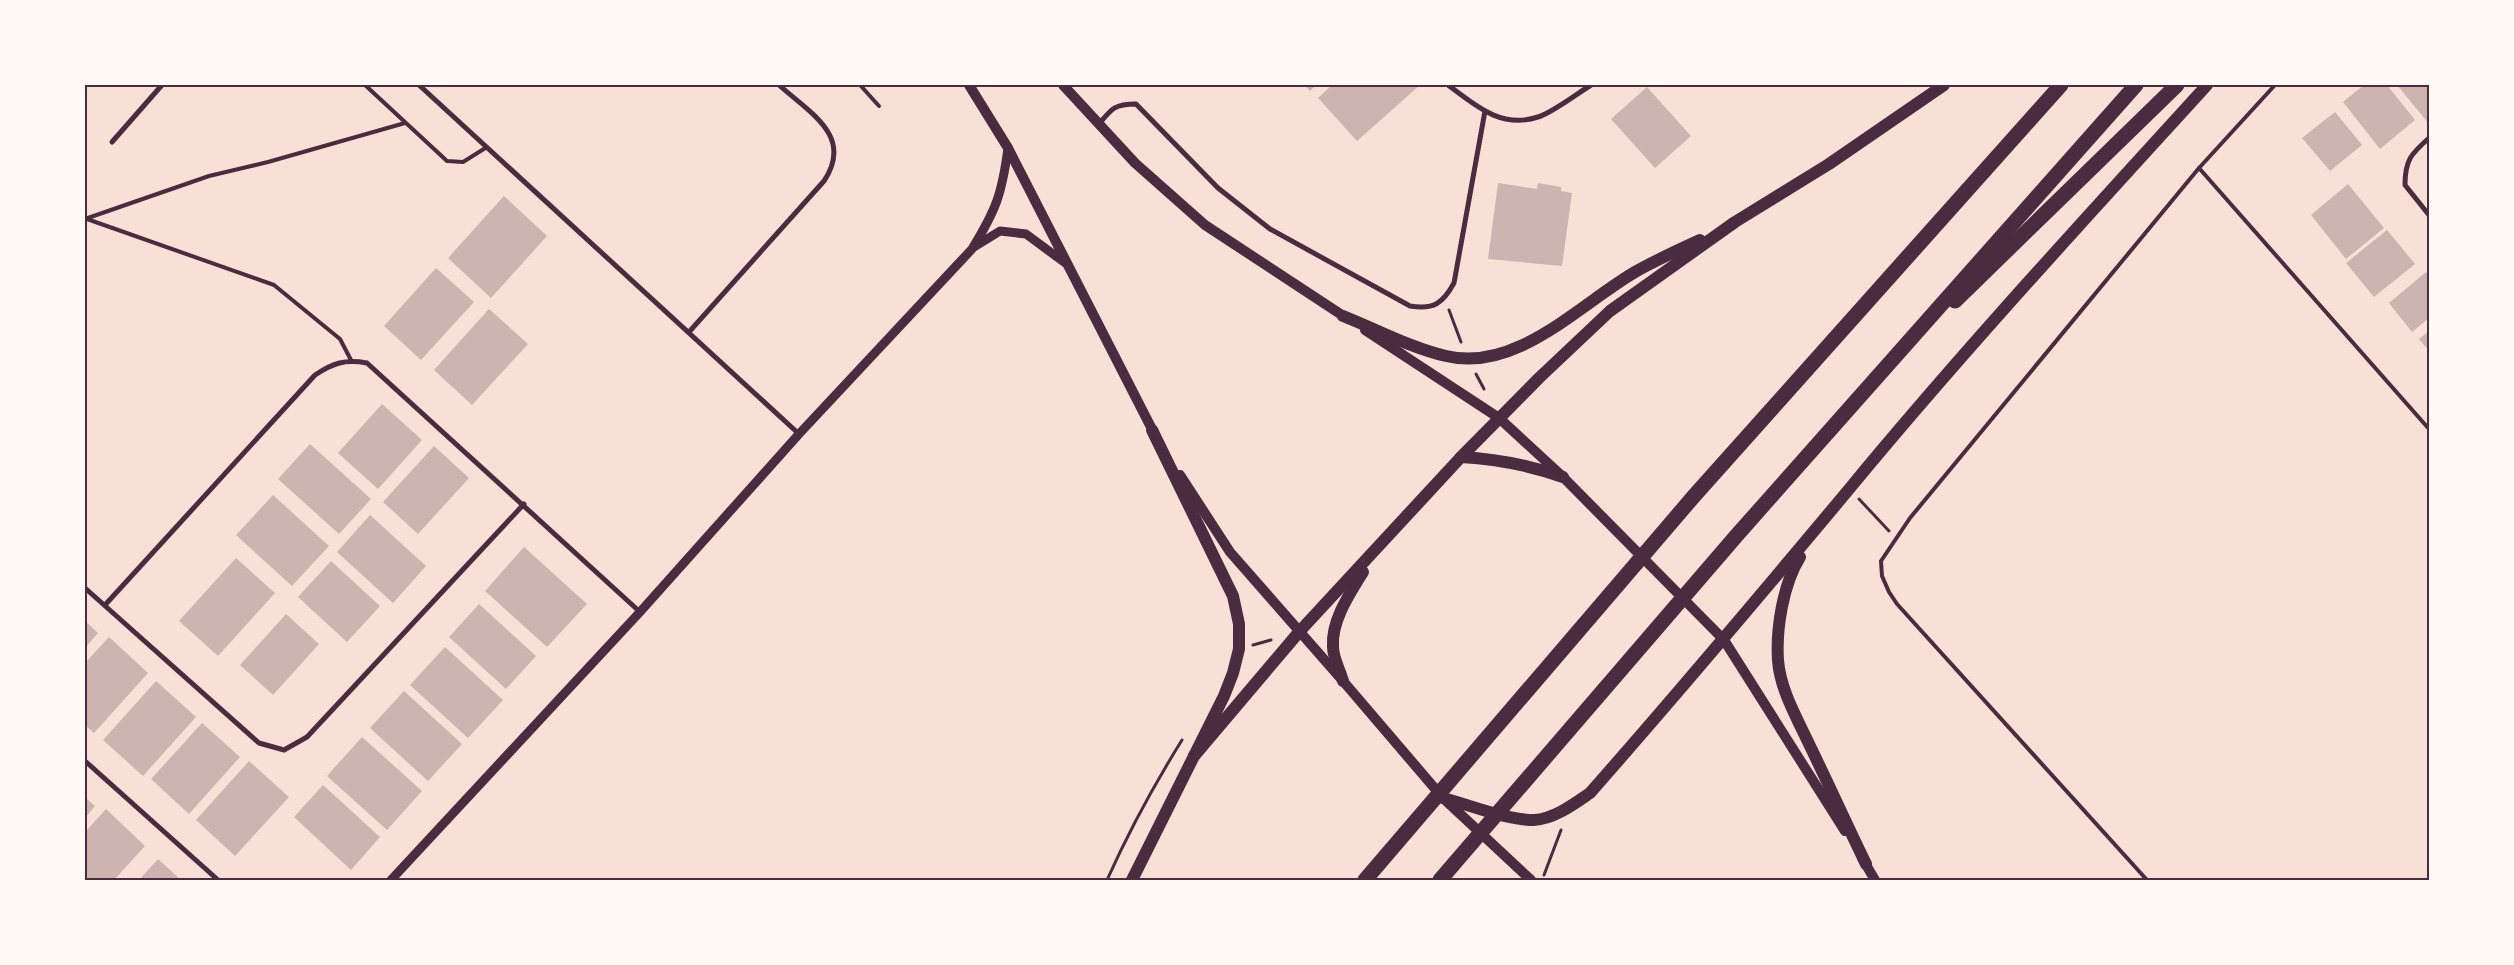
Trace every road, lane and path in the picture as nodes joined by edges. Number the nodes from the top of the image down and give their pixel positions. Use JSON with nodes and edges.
{"nodes":[{"id":1,"x":162,"y":85,"type":"edge"},
{"id":2,"x":365,"y":85,"type":"edge"},
{"id":3,"x":419,"y":85,"type":"edge"},
{"id":4,"x":779,"y":85,"type":"edge"},
{"id":5,"x":860,"y":85,"type":"edge"},
{"id":6,"x":969,"y":85,"type":"edge"},
{"id":7,"x":1063,"y":85,"type":"edge"},
{"id":8,"x":1448,"y":85,"type":"edge"},
{"id":9,"x":1591,"y":85,"type":"edge"},
{"id":10,"x":1944,"y":85,"type":"edge"},
{"id":11,"x":2061,"y":85,"type":"edge"},
{"id":12,"x":2136,"y":85,"type":"edge"},
{"id":13,"x":2177,"y":85,"type":"edge"},
{"id":14,"x":2207,"y":85,"type":"edge"},
{"id":15,"x":2275,"y":85,"type":"edge"},
{"id":16,"x":879,"y":106,"type":"dead end"},
{"id":17,"x":1485,"y":111,"type":"junction"},
{"id":18,"x":406,"y":123,"type":"junction"},
{"id":19,"x":1099,"y":125,"type":"junction"},
{"id":20,"x":2429,"y":138,"type":"edge"},
{"id":21,"x":112,"y":142,"type":"dead end"},
{"id":22,"x":487,"y":147,"type":"junction"},
{"id":23,"x":1008,"y":148,"type":"junction"},
{"id":24,"x":2199,"y":168,"type":"junction"},
{"id":25,"x":2429,"y":215,"type":"edge"},
{"id":26,"x":86,"y":219,"type":"edge"},
{"id":27,"x":1735,"y":222,"type":"junction"},
{"id":28,"x":972,"y":249,"type":"junction"},
{"id":29,"x":1071,"y":267,"type":"junction"},
{"id":30,"x":1343,"y":316,"type":"junction"},
{"id":31,"x":689,"y":332,"type":"junction"},
{"id":32,"x":351,"y":360,"type":"junction"},
{"id":33,"x":1872,"y":383,"type":"junction"},
{"id":34,"x":1499,"y":418,"type":"junction"},
{"id":35,"x":2429,"y":429,"type":"edge"},
{"id":36,"x":1152,"y":430,"type":"junction"},
{"id":37,"x":799,"y":434,"type":"junction"},
{"id":38,"x":1461,"y":458,"type":"junction"},
{"id":39,"x":1563,"y":477,"type":"junction"},
{"id":40,"x":1849,"y":488,"type":"junction"},
{"id":41,"x":524,"y":504,"type":"junction"},
{"id":42,"x":1824,"y":520,"type":"junction"},
{"id":43,"x":1896,"y":539,"type":"junction"},
{"id":44,"x":1382,"y":543,"type":"junction"},
{"id":45,"x":85,"y":588,"type":"edge"},
{"id":46,"x":105,"y":605,"type":"junction"},
{"id":47,"x":640,"y":612,"type":"junction"},
{"id":48,"x":1299,"y":632,"type":"junction"},
{"id":49,"x":1724,"y":640,"type":"junction"},
{"id":50,"x":1343,"y":681,"type":"junction"},
{"id":51,"x":1184,"y":737,"type":"dead end"},
{"id":52,"x":1194,"y":756,"type":"junction"},
{"id":53,"x":85,"y":761,"type":"edge"},
{"id":54,"x":1443,"y":798,"type":"junction"},
{"id":55,"x":1568,"y":808,"type":"junction"},
{"id":56,"x":1866,"y":864,"type":"junction"},
{"id":57,"x":218,"y":880,"type":"edge"},
{"id":58,"x":391,"y":880,"type":"edge"},
{"id":59,"x":1107,"y":880,"type":"edge"},
{"id":60,"x":1132,"y":880,"type":"edge"},
{"id":61,"x":1365,"y":880,"type":"edge"},
{"id":62,"x":1440,"y":880,"type":"edge"},
{"id":63,"x":1531,"y":880,"type":"edge"},
{"id":64,"x":1542,"y":880,"type":"edge"},
{"id":65,"x":1875,"y":880,"type":"edge"},
{"id":66,"x":2147,"y":880,"type":"edge"}],
"edges":[{"from":1,"to":21,"type":"street"},
{"from":2,"to":18,"type":"lane"},
{"from":3,"to":22,"type":"street"},
{"from":4,"to":31,"type":"street"},
{"from":5,"to":16,"type":"lane"},
{"from":6,"to":23,"type":"main road"},
{"from":7,"to":19,"type":"main road"},
{"from":8,"to":17,"type":"street"},
{"from":9,"to":17,"type":"street"},
{"from":10,"to":27,"type":"main road"},
{"from":11,"to":61,"type":"highway"},
{"from":12,"to":33,"type":"highway"},
{"from":13,"to":33,"type":"highway"},
{"from":14,"to":40,"type":"main road"},
{"from":15,"to":24,"type":"lane"},
{"from":17,"to":19,"type":"street"},
{"from":18,"to":22,"type":"lane"},
{"from":18,"to":26,"type":"lane"},
{"from":19,"to":30,"type":"main road"},
{"from":20,"to":25,"type":"street"},
{"from":22,"to":31,"type":"street"},
{"from":23,"to":28,"type":"street"},
{"from":23,"to":29,"type":"main road"},
{"from":24,"to":35,"type":"lane"},
{"from":24,"to":43,"type":"lane"},
{"from":26,"to":32,"type":"lane"},
{"from":27,"to":30,"type":"main road"},
{"from":27,"to":34,"type":"main road"},
{"from":28,"to":29,"type":"street"},
{"from":28,"to":37,"type":"street"},
{"from":29,"to":36,"type":"main road"},
{"from":30,"to":34,"type":"main road"},
{"from":31,"to":37,"type":"street"},
{"from":32,"to":41,"type":"street"},
{"from":32,"to":46,"type":"street"},
{"from":33,"to":62,"type":"highway"},
{"from":34,"to":38,"type":"main road"},
{"from":34,"to":39,"type":"main road"},
{"from":36,"to":48,"type":"main road"},
{"from":36,"to":52,"type":"main road"},
{"from":37,"to":47,"type":"street"},
{"from":38,"to":39,"type":"main road"},
{"from":38,"to":44,"type":"main road"},
{"from":39,"to":49,"type":"main road"},
{"from":40,"to":42,"type":"main road"},
{"from":40,"to":43,"type":"path"},
{"from":41,"to":46,"type":"street"},
{"from":41,"to":47,"type":"street"},
{"from":42,"to":49,"type":"main road"},
{"from":42,"to":56,"type":"main road"},
{"from":43,"to":66,"type":"lane"},
{"from":44,"to":48,"type":"main road"},
{"from":44,"to":50,"type":"main road"},
{"from":45,"to":46,"type":"street"},
{"from":47,"to":58,"type":"street"},
{"from":48,"to":50,"type":"main road"},
{"from":48,"to":52,"type":"main road"},
{"from":49,"to":55,"type":"main road"},
{"from":49,"to":56,"type":"main road"},
{"from":50,"to":54,"type":"main road"},
{"from":51,"to":59,"type":"path"},
{"from":52,"to":60,"type":"main road"},
{"from":53,"to":57,"type":"street"},
{"from":54,"to":55,"type":"main road"},
{"from":54,"to":63,"type":"main road"},
{"from":55,"to":64,"type":"path"},
{"from":56,"to":65,"type":"main road"}]}
